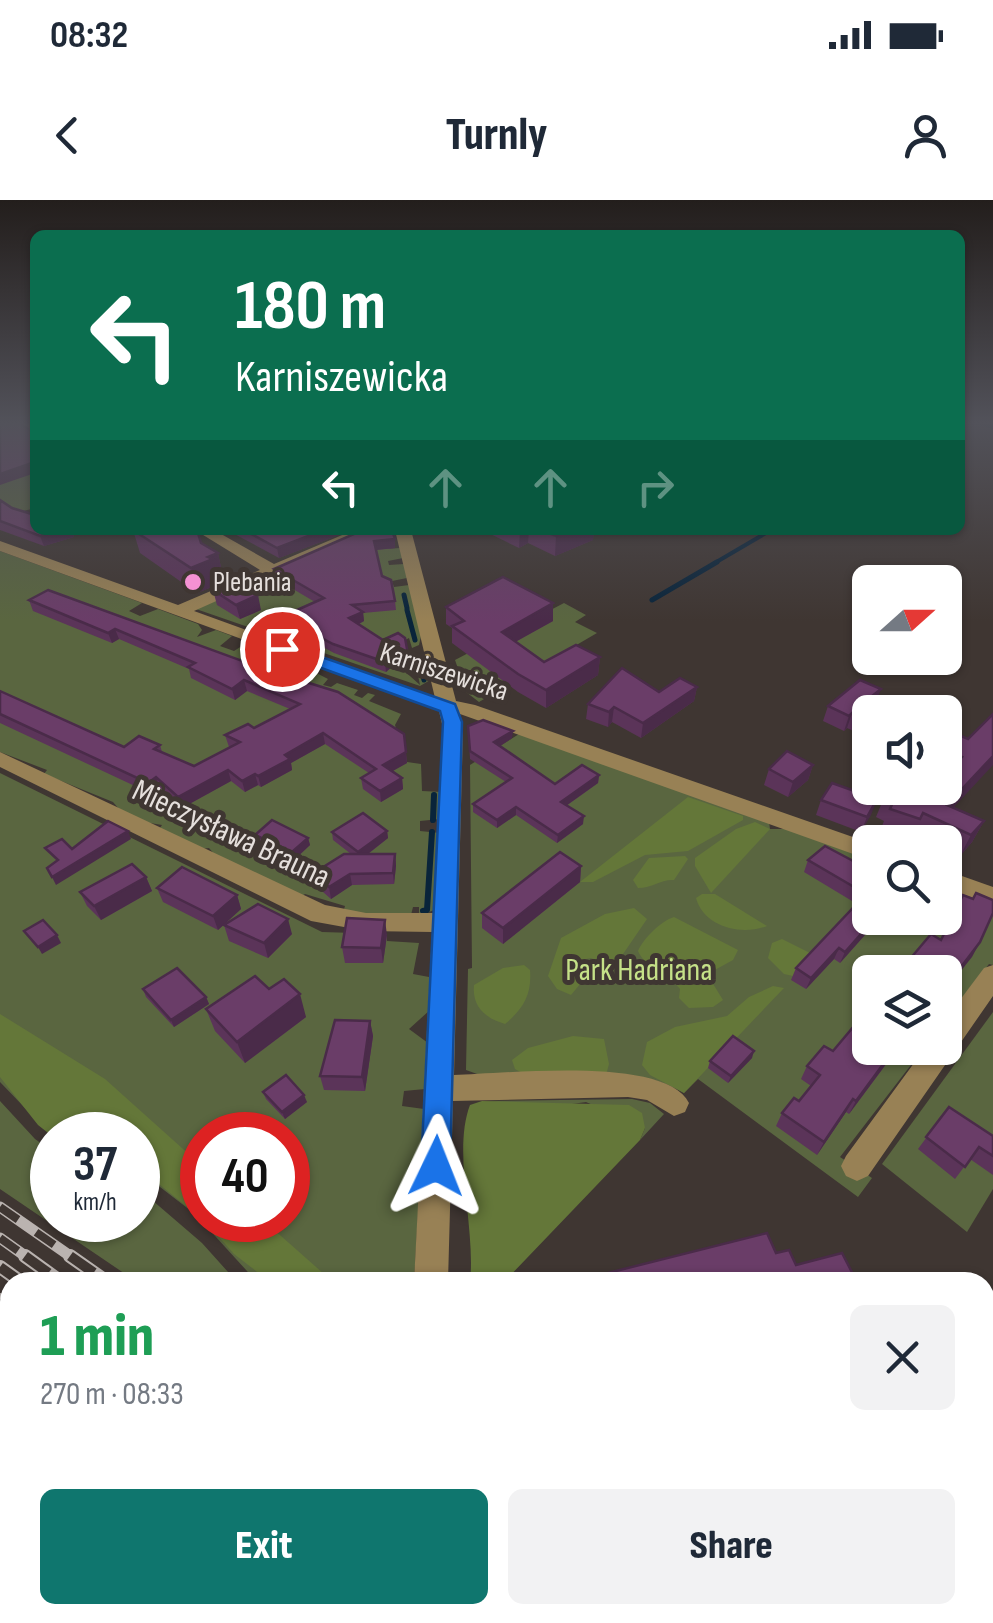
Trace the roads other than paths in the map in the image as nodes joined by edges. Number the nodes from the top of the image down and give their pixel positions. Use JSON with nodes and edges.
{"nodes":[{"id":1,"x":212,"y":535,"type":"edge"},
{"id":2,"x":355,"y":535,"type":"edge"},
{"id":3,"x":404,"y":535,"type":"edge"},
{"id":4,"x":0,"y":546,"type":"edge"},
{"id":5,"x":272,"y":570,"type":"junction"},
{"id":6,"x":179,"y":611,"type":"junction"},
{"id":7,"x":448,"y":708,"type":"junction"},
{"id":8,"x":0,"y":759,"type":"edge"},
{"id":9,"x":852,"y":846,"type":"edge"},
{"id":10,"x":962,"y":885,"type":"edge"},
{"id":11,"x":993,"y":896,"type":"edge"},
{"id":12,"x":446,"y":923,"type":"junction"},
{"id":13,"x":993,"y":975,"type":"edge"},
{"id":14,"x":962,"y":1018,"type":"edge"},
{"id":15,"x":929,"y":1065,"type":"edge"},
{"id":16,"x":439,"y":1088,"type":"junction"},
{"id":17,"x":674,"y":1103,"type":"dead end"},
{"id":18,"x":857,"y":1166,"type":"dead end"},
{"id":19,"x":430,"y":1272,"type":"edge"}],
"edges":[{"from":1,"to":5,"type":"street"},
{"from":2,"to":5,"type":"street"},
{"from":3,"to":7,"type":"street"},
{"from":4,"to":6,"type":"street","name":"Karniszewicka"},
{"from":5,"to":6,"type":"street"},
{"from":6,"to":7,"type":"street","name":"Karniszewicka"},
{"from":7,"to":9,"type":"street","name":"Karniszewicka"},
{"from":7,"to":12,"type":"street"},
{"from":8,"to":12,"type":"street","name":"Mieczysława Brauna"},
{"from":10,"to":11,"type":"street"},
{"from":12,"to":16,"type":"street"},
{"from":13,"to":14,"type":"street"},
{"from":15,"to":18,"type":"street"},
{"from":16,"to":17,"type":"street"},
{"from":16,"to":19,"type":"street"}]}
